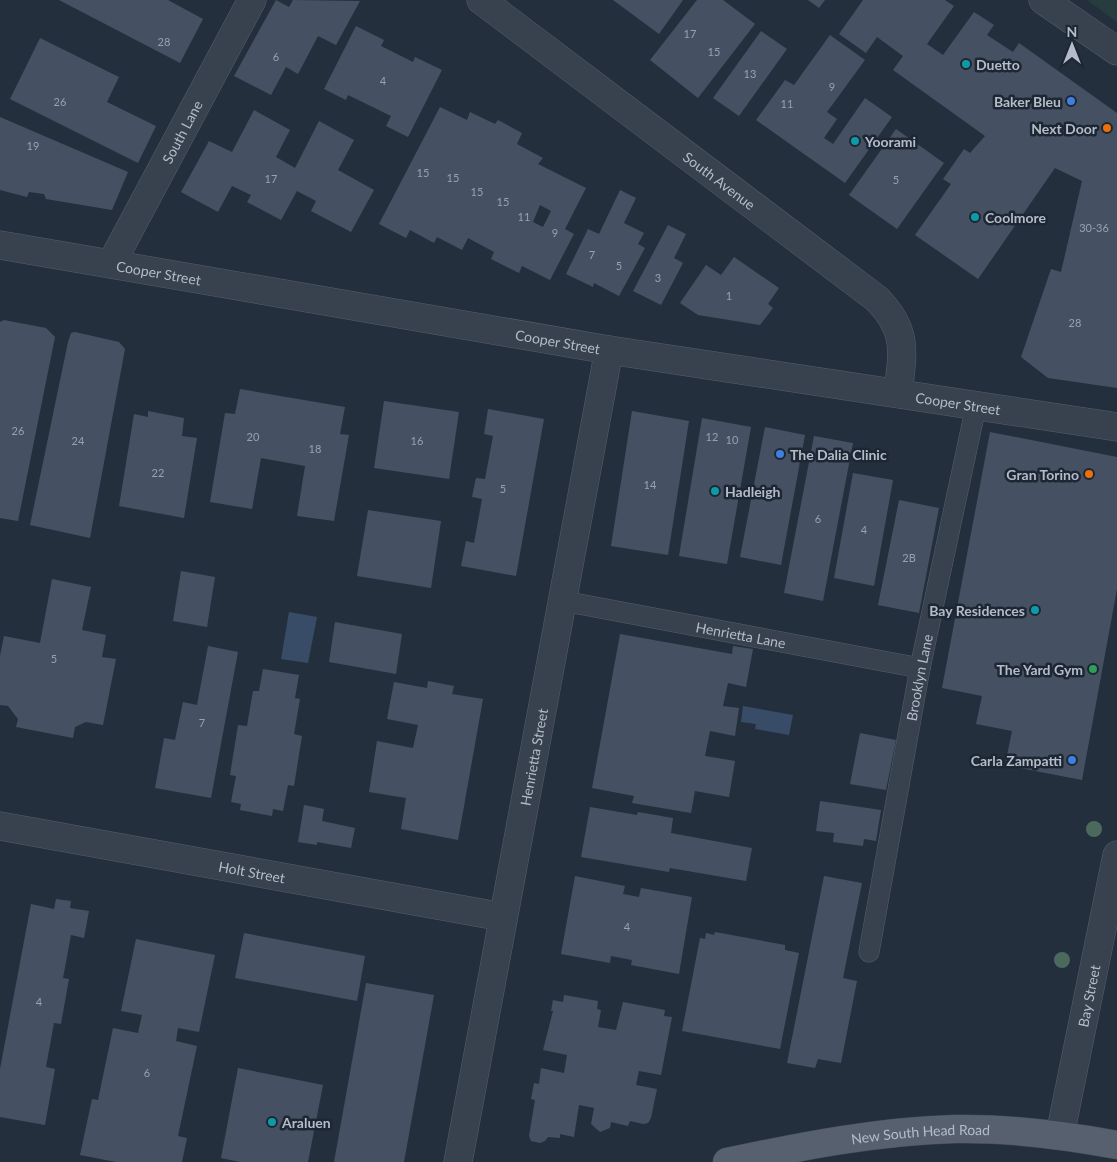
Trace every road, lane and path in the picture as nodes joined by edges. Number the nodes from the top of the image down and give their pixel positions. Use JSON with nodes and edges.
{"nodes":[{"id":1,"x":252,"y":0,"type":"edge"},
{"id":2,"x":481,"y":0,"type":"edge"},
{"id":3,"x":1044,"y":0,"type":"edge"},
{"id":4,"x":1117,"y":51,"type":"edge"},
{"id":5,"x":0,"y":246,"type":"edge"},
{"id":6,"x":111,"y":264,"type":"junction"},
{"id":7,"x":609,"y":350,"type":"junction"},
{"id":8,"x":898,"y":393,"type":"junction"},
{"id":9,"x":976,"y":406,"type":"junction"},
{"id":10,"x":1117,"y":428,"type":"edge"},
{"id":11,"x":563,"y":601,"type":"junction"},
{"id":12,"x":920,"y":668,"type":"junction"},
{"id":13,"x":0,"y":826,"type":"edge"},
{"id":14,"x":1117,"y":855,"type":"edge"},
{"id":15,"x":503,"y":917,"type":"junction"},
{"id":16,"x":869,"y":952,"type":"dead end"},
{"id":17,"x":1060,"y":1135,"type":"junction"},
{"id":18,"x":1117,"y":1145,"type":"edge"},
{"id":19,"x":458,"y":1162,"type":"edge"},
{"id":20,"x":727,"y":1162,"type":"edge"}],
"edges":[{"from":1,"to":6,"type":"street","name":"South Lane"},
{"from":2,"to":8,"type":"street","name":"South Avenue"},
{"from":3,"to":4,"type":"street"},
{"from":5,"to":6,"type":"street","name":"Cooper Street"},
{"from":6,"to":7,"type":"street","name":"Cooper Street"},
{"from":7,"to":8,"type":"street","name":"Cooper Street"},
{"from":7,"to":11,"type":"street","name":"Henrietta Street"},
{"from":8,"to":9,"type":"street","name":"Cooper Street"},
{"from":9,"to":10,"type":"street","name":"Cooper Street"},
{"from":9,"to":12,"type":"lane","name":"Brooklyn Lane"},
{"from":11,"to":12,"type":"lane","name":"Henrietta Lane"},
{"from":11,"to":15,"type":"street","name":"Henrietta Street"},
{"from":12,"to":16,"type":"lane","name":"Brooklyn Lane"},
{"from":13,"to":15,"type":"street","name":"Holt Street"},
{"from":14,"to":17,"type":"street","name":"Bay Street"},
{"from":15,"to":19,"type":"street","name":"Henrietta Street"},
{"from":17,"to":18,"type":"main road","name":"New South Head Road"},
{"from":17,"to":20,"type":"main road","name":"New South Head Road"}]}
